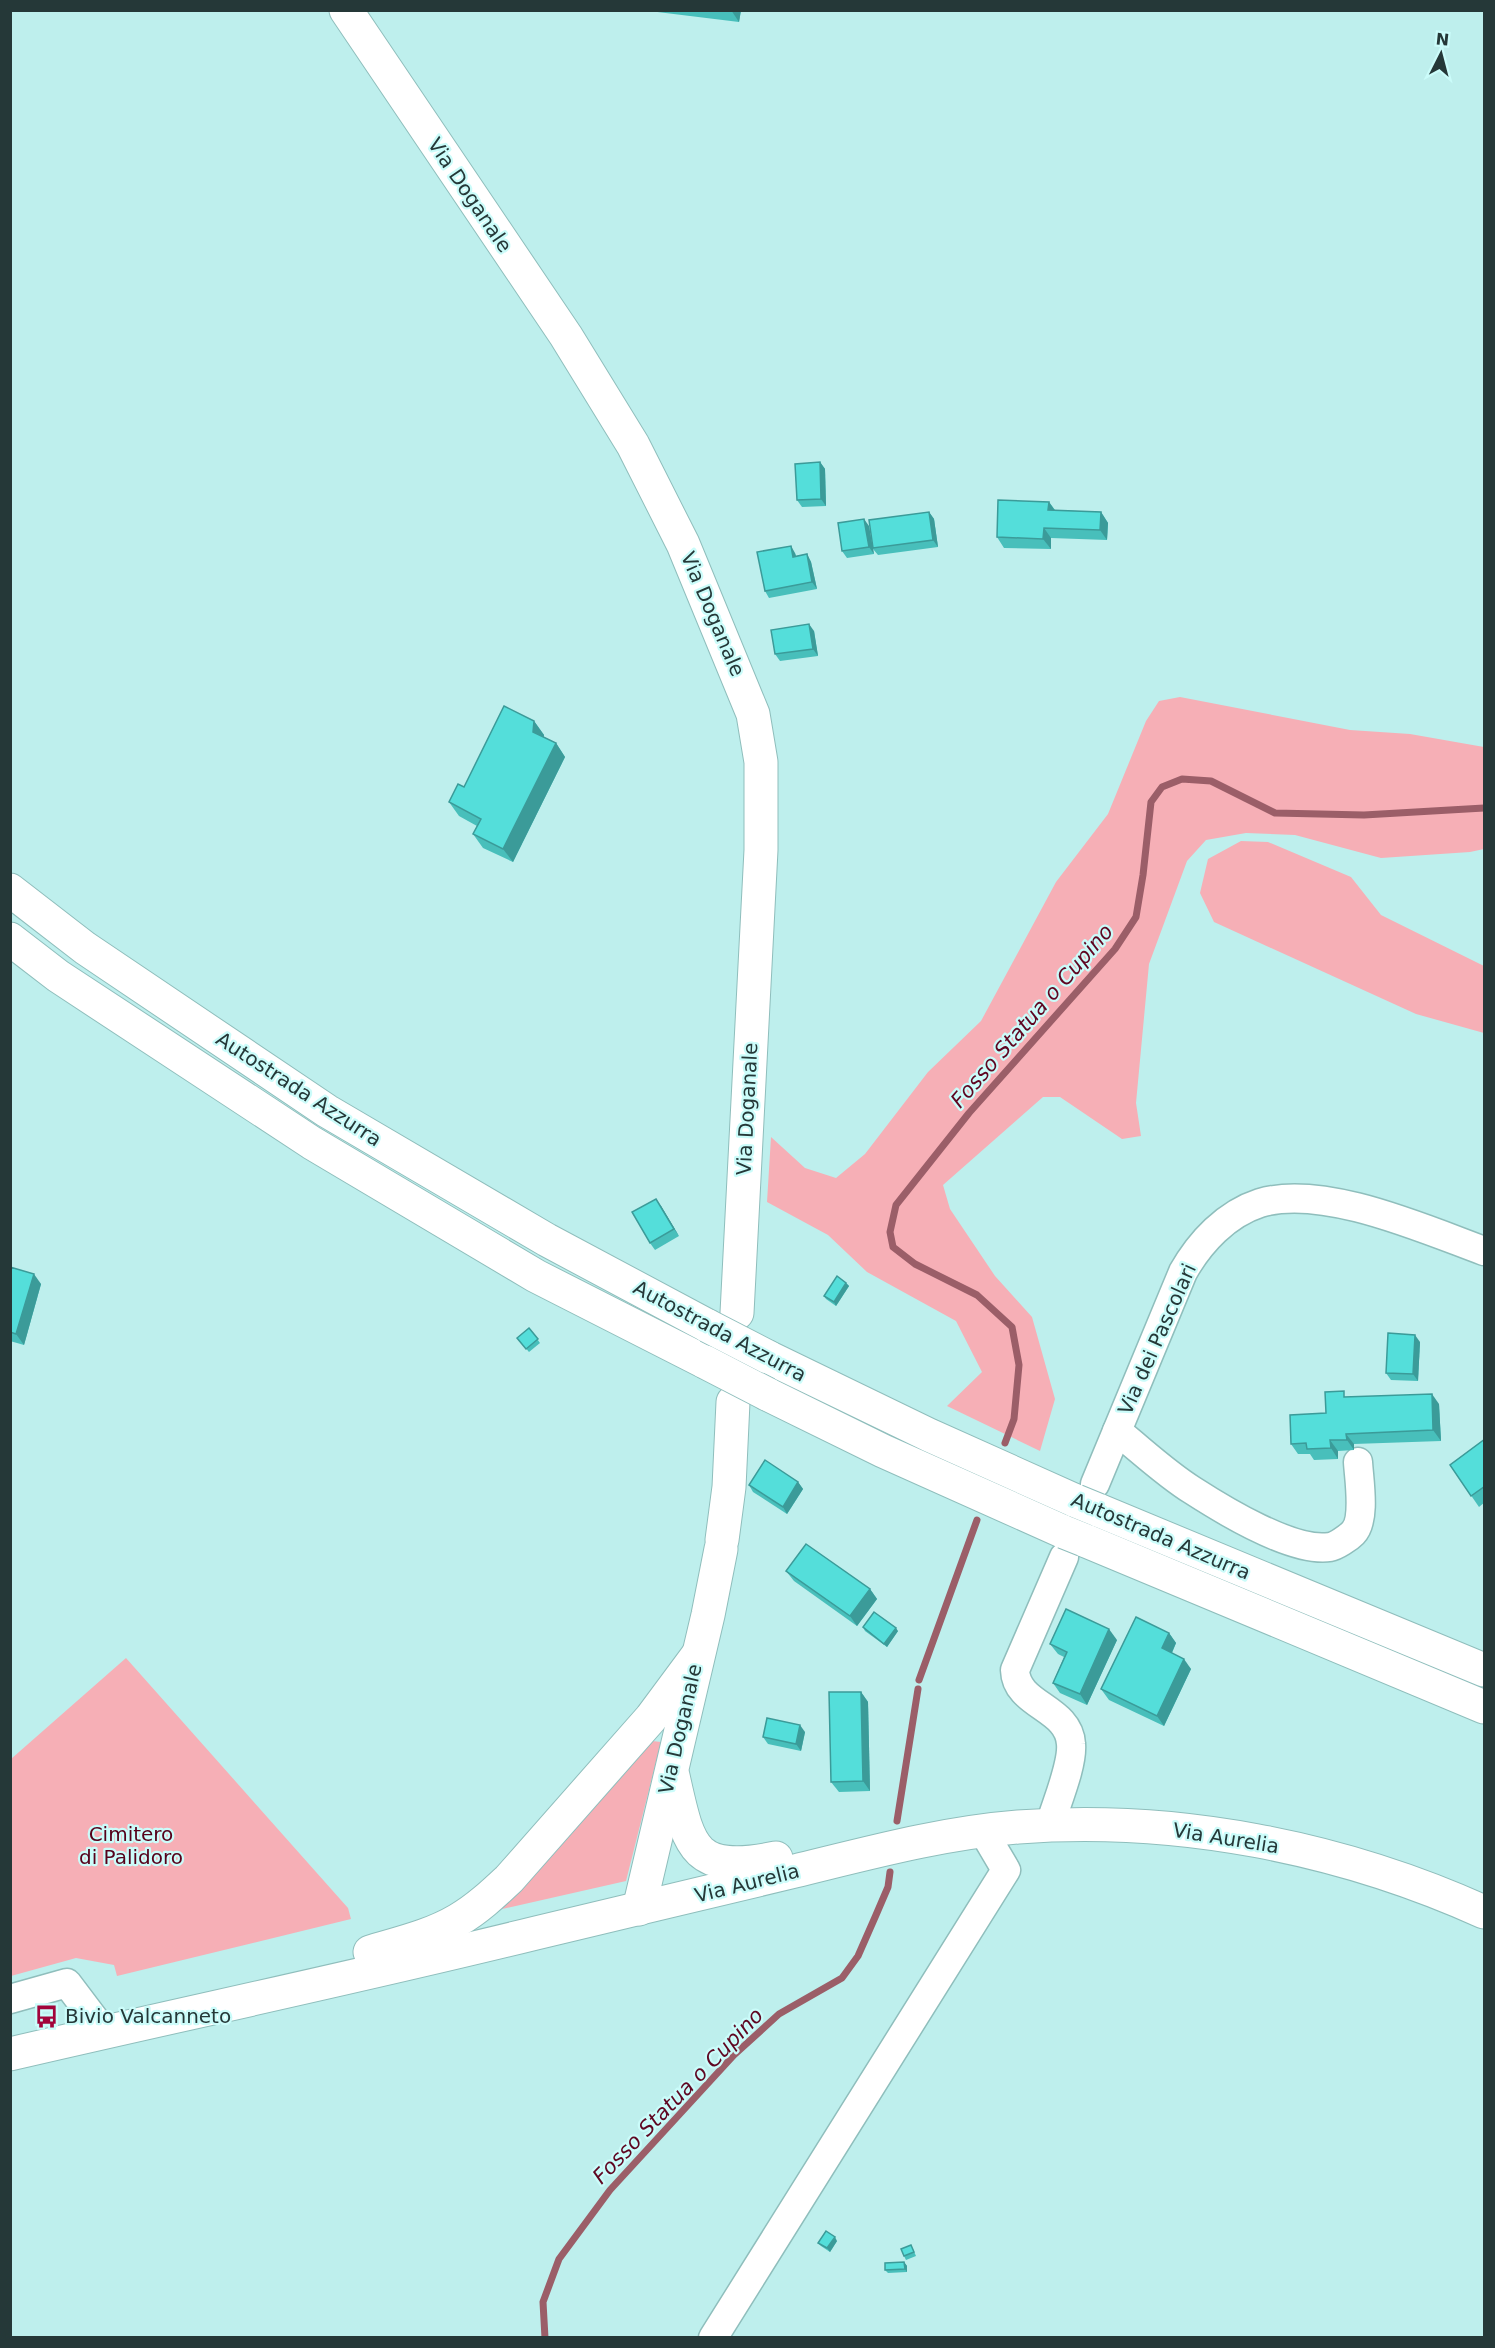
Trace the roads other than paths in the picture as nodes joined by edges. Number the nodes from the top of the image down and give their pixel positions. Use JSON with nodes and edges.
{"nodes":[{"id":1,"x":346,"y":10,"type":"edge"},
{"id":2,"x":10,"y":890,"type":"edge"},
{"id":3,"x":10,"y":939,"type":"edge"},
{"id":4,"x":1485,"y":1251,"type":"edge"},
{"id":5,"x":723,"y":1319,"type":"junction"},
{"id":6,"x":733,"y":1402,"type":"dead end"},
{"id":7,"x":1117,"y":1431,"type":"junction"},
{"id":8,"x":1358,"y":1462,"type":"dead end"},
{"id":9,"x":1081,"y":1497,"type":"junction"},
{"id":10,"x":1064,"y":1539,"type":"junction"},
{"id":11,"x":697,"y":1656,"type":"junction"},
{"id":12,"x":1485,"y":1670,"type":"edge"},
{"id":13,"x":1485,"y":1707,"type":"edge"},
{"id":14,"x":672,"y":1768,"type":"junction"},
{"id":15,"x":1050,"y":1825,"type":"junction"},
{"id":16,"x":983,"y":1831,"type":"junction"},
{"id":17,"x":865,"y":1854,"type":"junction"},
{"id":18,"x":639,"y":1909,"type":"junction"},
{"id":19,"x":1485,"y":1912,"type":"edge"},
{"id":20,"x":10,"y":1999,"type":"edge"},
{"id":21,"x":112,"y":2030,"type":"junction"},
{"id":22,"x":10,"y":2054,"type":"edge"},
{"id":23,"x":713,"y":2337,"type":"edge"}],
"edges":[{"from":1,"to":5,"type":"main road","name":"Via Doganale"},
{"from":2,"to":5,"type":"main road","name":"Autostrada Azzurra"},
{"from":3,"to":10,"type":"main road","name":"Autostrada Azzurra","bridge":true},
{"from":4,"to":7,"type":"street","name":"Via dei Pascolari"},
{"from":5,"to":9,"type":"main road","name":"Autostrada Azzurra","bridge":true},
{"from":6,"to":11,"type":"main road","name":"Via Doganale"},
{"from":7,"to":8,"type":"street"},
{"from":7,"to":9,"type":"street","name":"Via dei Pascolari"},
{"from":9,"to":12,"type":"main road","name":"Autostrada Azzurra"},
{"from":10,"to":13,"type":"main road","name":"Autostrada Azzurra"},
{"from":10,"to":15,"type":"street"},
{"from":11,"to":14,"type":"main road","name":"Via Doganale"},
{"from":11,"to":21,"type":"main road"},
{"from":14,"to":17,"type":"main road"},
{"from":14,"to":18,"type":"main road","name":"Via Doganale"},
{"from":15,"to":16,"type":"main road","name":"Via Aurelia"},
{"from":15,"to":19,"type":"main road","name":"Via Aurelia"},
{"from":16,"to":17,"type":"main road","name":"Via Aurelia"},
{"from":16,"to":23,"type":"street"},
{"from":17,"to":18,"type":"main road","name":"Via Aurelia"},
{"from":18,"to":21,"type":"main road","name":"Via Aurelia"},
{"from":20,"to":21,"type":"street"},
{"from":21,"to":22,"type":"main road","name":"Via Aurelia"}]}
